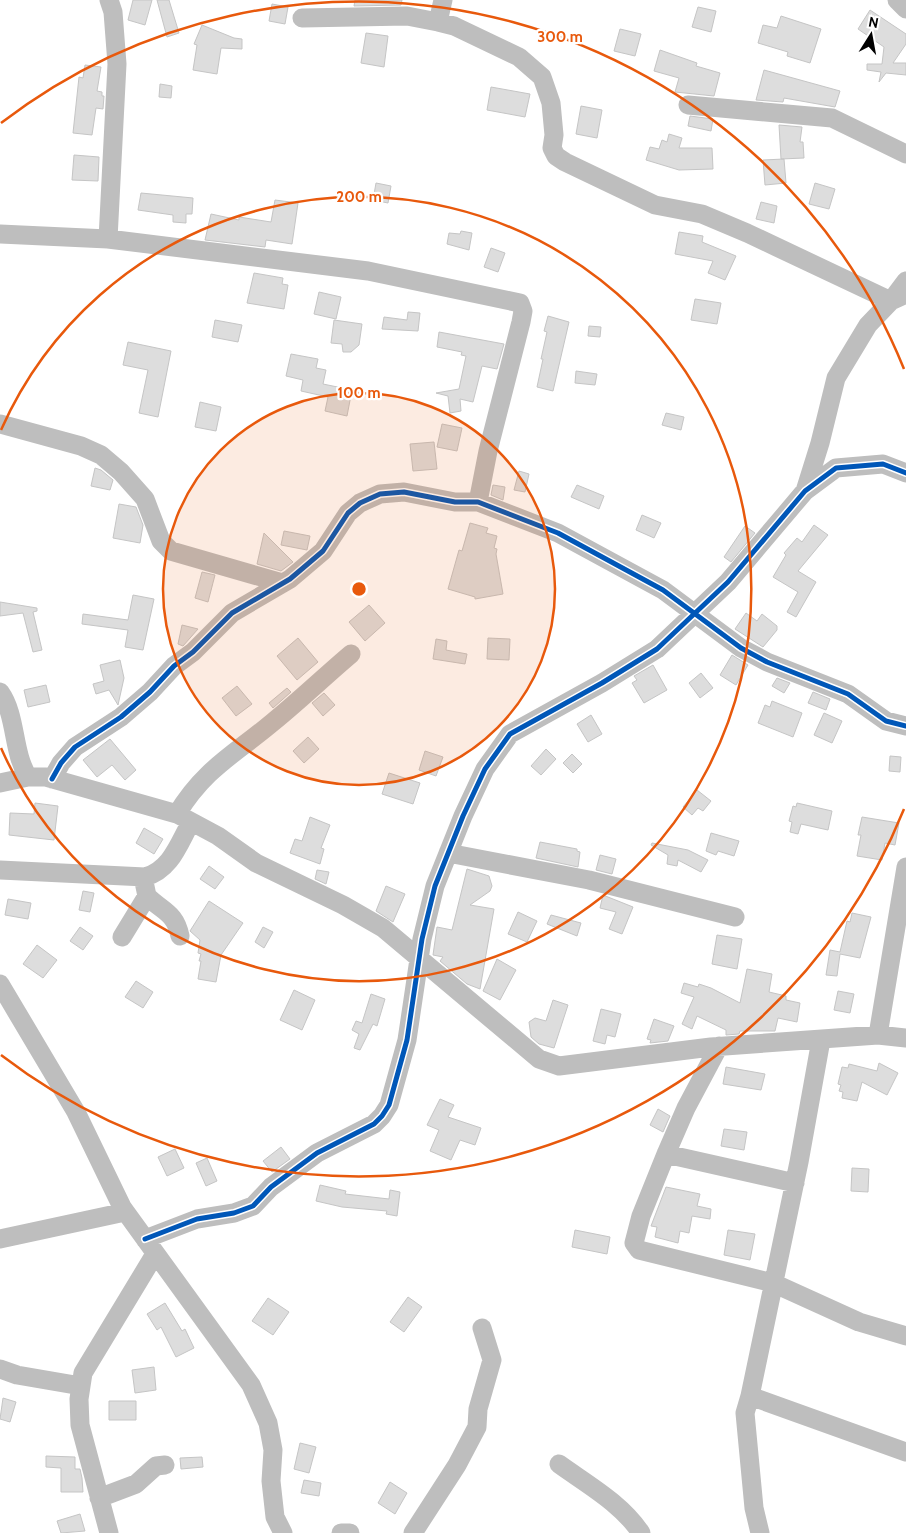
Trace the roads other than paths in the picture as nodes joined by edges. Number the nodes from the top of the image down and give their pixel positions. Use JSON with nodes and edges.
{"nodes":[{"id":1,"x":109,"y":0,"type":"edge"},
{"id":2,"x":443,"y":0,"type":"edge"},
{"id":3,"x":897,"y":0,"type":"edge"},
{"id":4,"x":906,"y":9,"type":"edge"},
{"id":5,"x":302,"y":18,"type":"dead end"},
{"id":6,"x":438,"y":22,"type":"junction"},
{"id":7,"x":688,"y":105,"type":"dead end"},
{"id":8,"x":906,"y":154,"type":"edge"},
{"id":9,"x":0,"y":234,"type":"edge"},
{"id":10,"x":108,"y":239,"type":"junction"},
{"id":11,"x":906,"y":281,"type":"edge"},
{"id":12,"x":899,"y":298,"type":"edge"},
{"id":13,"x":0,"y":424,"type":"edge"},
{"id":14,"x":906,"y":473,"type":"edge"},
{"id":15,"x":805,"y":490,"type":"junction"},
{"id":16,"x":478,"y":502,"type":"junction"},
{"id":17,"x":282,"y":583,"type":"junction"},
{"id":18,"x":693,"y":614,"type":"junction"},
{"id":19,"x":352,"y":654,"type":"dead end"},
{"id":20,"x":0,"y":692,"type":"edge"},
{"id":21,"x":906,"y":726,"type":"edge"},
{"id":22,"x":28,"y":777,"type":"junction"},
{"id":23,"x":52,"y":778,"type":"junction"},
{"id":24,"x":0,"y":783,"type":"edge"},
{"id":25,"x":184,"y":818,"type":"junction"},
{"id":26,"x":448,"y":854,"type":"junction"},
{"id":27,"x":906,"y":867,"type":"edge"},
{"id":28,"x":0,"y":870,"type":"edge"},
{"id":29,"x":143,"y":877,"type":"junction"},
{"id":30,"x":147,"y":896,"type":"junction"},
{"id":31,"x":736,"y":917,"type":"dead end"},
{"id":32,"x":180,"y":936,"type":"dead end"},
{"id":33,"x":122,"y":937,"type":"dead end"},
{"id":34,"x":418,"y":960,"type":"junction"},
{"id":35,"x":0,"y":984,"type":"edge"},
{"id":36,"x":878,"y":1036,"type":"junction"},
{"id":37,"x":906,"y":1038,"type":"edge"},
{"id":38,"x":821,"y":1040,"type":"junction"},
{"id":39,"x":719,"y":1046,"type":"junction"},
{"id":40,"x":666,"y":1154,"type":"junction"},
{"id":41,"x":795,"y":1183,"type":"junction"},
{"id":42,"x":125,"y":1212,"type":"junction"},
{"id":43,"x":0,"y":1239,"type":"edge"},
{"id":44,"x":150,"y":1246,"type":"junction"},
{"id":45,"x":772,"y":1283,"type":"junction"},
{"id":46,"x":482,"y":1328,"type":"dead end"},
{"id":47,"x":906,"y":1336,"type":"edge"},
{"id":48,"x":0,"y":1369,"type":"edge"},
{"id":49,"x":81,"y":1386,"type":"junction"},
{"id":50,"x":750,"y":1396,"type":"junction"},
{"id":51,"x":906,"y":1452,"type":"edge"},
{"id":52,"x":559,"y":1464,"type":"dead end"},
{"id":53,"x":166,"y":1465,"type":"dead end"},
{"id":54,"x":99,"y":1498,"type":"junction"},
{"id":55,"x":109,"y":1533,"type":"edge"},
{"id":56,"x":283,"y":1533,"type":"edge"},
{"id":57,"x":341,"y":1533,"type":"edge"},
{"id":58,"x":350,"y":1533,"type":"edge"},
{"id":59,"x":413,"y":1533,"type":"edge"},
{"id":60,"x":641,"y":1533,"type":"edge"},
{"id":61,"x":760,"y":1533,"type":"edge"}],
"edges":[{"from":1,"to":10,"type":"street"},
{"from":2,"to":6,"type":"street"},
{"from":3,"to":4,"type":"street"},
{"from":5,"to":6,"type":"street"},
{"from":6,"to":12,"type":"street"},
{"from":7,"to":8,"type":"street"},
{"from":9,"to":10,"type":"street"},
{"from":10,"to":16,"type":"street"},
{"from":11,"to":12,"type":"street"},
{"from":12,"to":15,"type":"street"},
{"from":13,"to":17,"type":"street"},
{"from":14,"to":15,"type":"street"},
{"from":15,"to":18,"type":"street"},
{"from":16,"to":17,"type":"street"},
{"from":16,"to":18,"type":"street"},
{"from":17,"to":23,"type":"street"},
{"from":18,"to":21,"type":"street"},
{"from":18,"to":26,"type":"street"},
{"from":19,"to":25,"type":"street"},
{"from":20,"to":22,"type":"street"},
{"from":22,"to":23,"type":"street"},
{"from":22,"to":24,"type":"street"},
{"from":23,"to":25,"type":"street"},
{"from":25,"to":29,"type":"street"},
{"from":25,"to":34,"type":"street"},
{"from":26,"to":31,"type":"street"},
{"from":26,"to":34,"type":"street"},
{"from":27,"to":36,"type":"street"},
{"from":28,"to":29,"type":"street"},
{"from":29,"to":30,"type":"street"},
{"from":30,"to":32,"type":"street"},
{"from":30,"to":33,"type":"street"},
{"from":34,"to":39,"type":"street"},
{"from":34,"to":44,"type":"street"},
{"from":35,"to":42,"type":"street"},
{"from":36,"to":37,"type":"street"},
{"from":36,"to":38,"type":"street"},
{"from":38,"to":39,"type":"street"},
{"from":38,"to":41,"type":"street"},
{"from":39,"to":40,"type":"street"},
{"from":40,"to":41,"type":"street"},
{"from":40,"to":45,"type":"street"},
{"from":41,"to":45,"type":"street"},
{"from":42,"to":43,"type":"street"},
{"from":42,"to":44,"type":"street"},
{"from":44,"to":49,"type":"street"},
{"from":44,"to":56,"type":"street"},
{"from":45,"to":47,"type":"street"},
{"from":45,"to":50,"type":"street"},
{"from":46,"to":59,"type":"street"},
{"from":48,"to":49,"type":"street"},
{"from":49,"to":54,"type":"street"},
{"from":50,"to":51,"type":"street"},
{"from":50,"to":61,"type":"street"},
{"from":52,"to":60,"type":"street"},
{"from":53,"to":54,"type":"street"},
{"from":54,"to":55,"type":"street"},
{"from":57,"to":58,"type":"street"}]}
